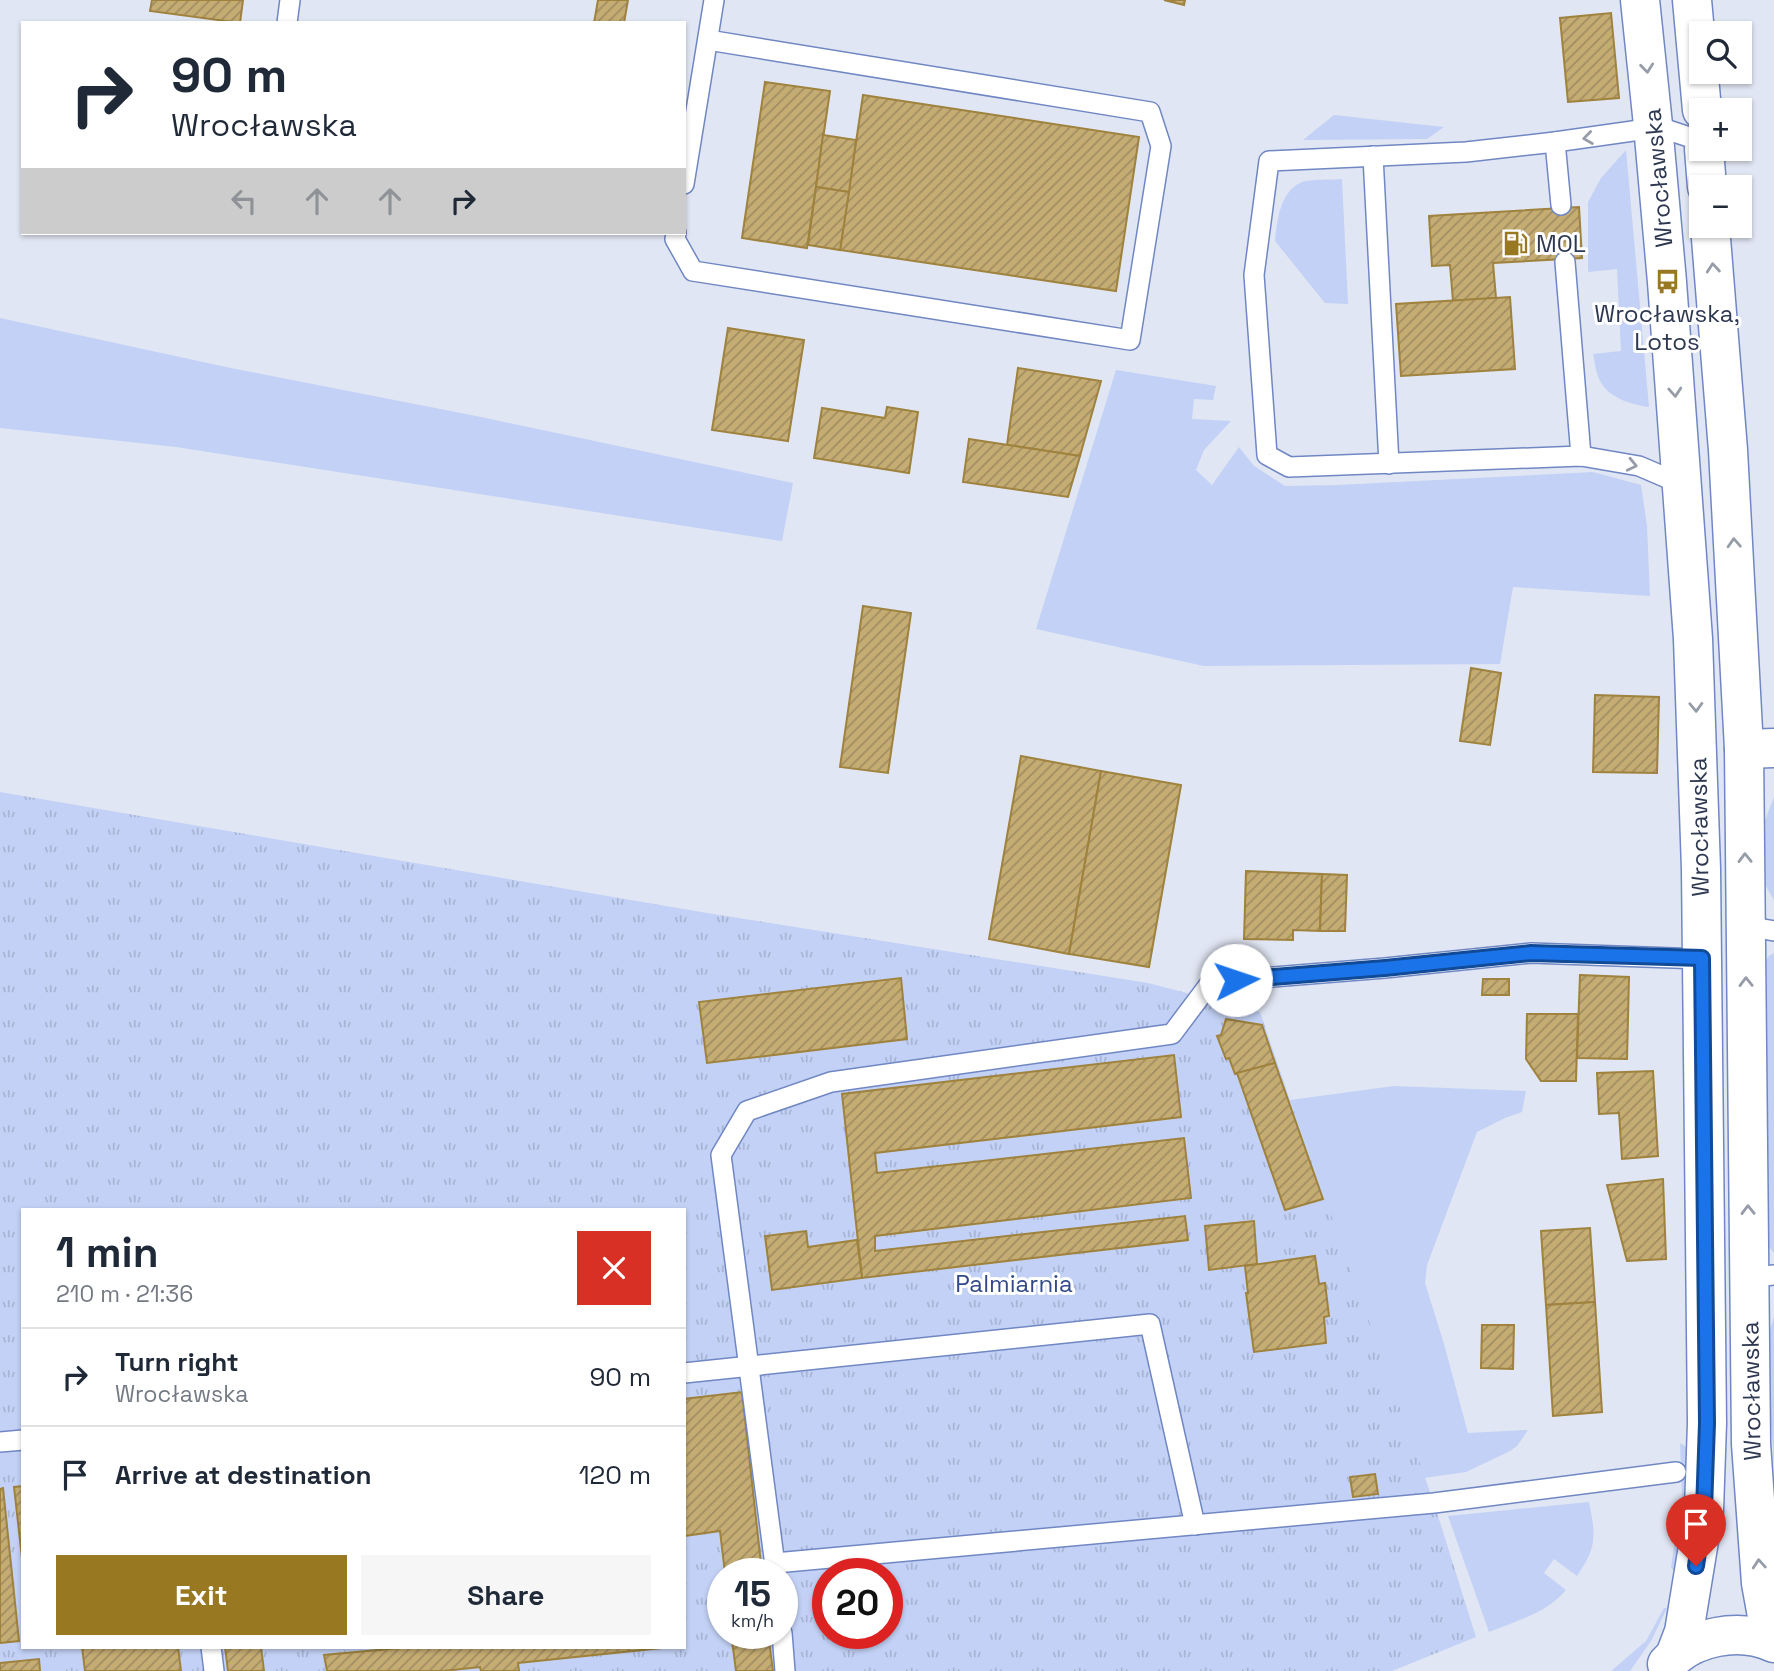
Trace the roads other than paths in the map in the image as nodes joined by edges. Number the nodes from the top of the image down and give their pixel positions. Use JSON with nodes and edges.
{"nodes":[{"id":1,"x":290,"y":0,"type":"edge"},
{"id":2,"x":714,"y":0,"type":"edge"},
{"id":3,"x":1640,"y":0,"type":"edge"},
{"id":4,"x":1692,"y":0,"type":"edge"},
{"id":5,"x":287,"y":21,"type":"edge"},
{"id":6,"x":708,"y":40,"type":"junction"},
{"id":7,"x":1701,"y":98,"type":"edge"},
{"id":8,"x":1653,"y":125,"type":"junction"},
{"id":9,"x":1689,"y":137,"type":"edge"},
{"id":10,"x":1556,"y":142,"type":"junction"},
{"id":11,"x":687,"y":147,"type":"edge"},
{"id":12,"x":1373,"y":156,"type":"junction"},
{"id":13,"x":1561,"y":205,"type":"dead end"},
{"id":14,"x":676,"y":235,"type":"edge"},
{"id":15,"x":1711,"y":238,"type":"edge"},
{"id":16,"x":1565,"y":262,"type":"dead end"},
{"id":17,"x":1581,"y":456,"type":"junction"},
{"id":18,"x":1389,"y":464,"type":"junction"},
{"id":19,"x":1681,"y":484,"type":"junction"},
{"id":20,"x":1759,"y":749,"type":"edge"},
{"id":21,"x":1760,"y":929,"type":"edge"},
{"id":22,"x":1702,"y":958,"type":"junction"},
{"id":23,"x":1762,"y":1276,"type":"edge"},
{"id":24,"x":749,"y":1367,"type":"junction"},
{"id":25,"x":686,"y":1373,"type":"edge"},
{"id":26,"x":21,"y":1440,"type":"edge"},
{"id":27,"x":0,"y":1442,"type":"edge"},
{"id":28,"x":1676,"y":1472,"type":"dead end"},
{"id":29,"x":1195,"y":1525,"type":"junction"},
{"id":30,"x":774,"y":1558,"type":"edge"},
{"id":31,"x":798,"y":1566,"type":"edge"},
{"id":32,"x":1774,"y":1630,"type":"edge"},
{"id":33,"x":1774,"y":1643,"type":"edge"},
{"id":34,"x":211,"y":1649,"type":"edge"},
{"id":35,"x":783,"y":1649,"type":"edge"},
{"id":36,"x":1669,"y":1662,"type":"edge"},
{"id":37,"x":214,"y":1671,"type":"edge"},
{"id":38,"x":785,"y":1671,"type":"edge"}],
"edges":[{"from":1,"to":5,"type":"lane"},
{"from":2,"to":6,"type":"lane"},
{"from":3,"to":8,"type":"main road","name":"Wrocławska","one_way":true},
{"from":4,"to":7,"type":"main road","name":"Wrocławska"},
{"from":6,"to":11,"type":"lane"},
{"from":6,"to":14,"type":"lane"},
{"from":8,"to":9,"type":"lane"},
{"from":8,"to":10,"type":"lane","one_way":true},
{"from":8,"to":19,"type":"main road","name":"Wrocławska","one_way":true},
{"from":10,"to":12,"type":"lane"},
{"from":10,"to":13,"type":"lane"},
{"from":12,"to":18,"type":"lane"},
{"from":12,"to":18,"type":"lane"},
{"from":20,"to":15,"type":"main road","name":"Wrocławska","one_way":true},
{"from":16,"to":17,"type":"lane"},
{"from":17,"to":18,"type":"lane"},
{"from":17,"to":19,"type":"lane","one_way":true},
{"from":19,"to":22,"type":"main road","name":"Wrocławska","one_way":true},
{"from":21,"to":20,"type":"main road","name":"Wrocławska","one_way":true},
{"from":23,"to":21,"type":"main road","name":"Wrocławska","one_way":true},
{"from":22,"to":24,"type":"lane"},
{"from":22,"to":36,"type":"main road","name":"Wrocławska"},
{"from":32,"to":23,"type":"main road","name":"Wrocławska","one_way":true},
{"from":24,"to":25,"type":"lane"},
{"from":24,"to":29,"type":"lane"},
{"from":24,"to":30,"type":"lane"},
{"from":26,"to":27,"type":"lane"},
{"from":28,"to":29,"type":"lane"},
{"from":29,"to":31,"type":"lane"},
{"from":33,"to":36,"type":"main road"},
{"from":34,"to":37,"type":"lane"},
{"from":35,"to":38,"type":"lane"}]}
